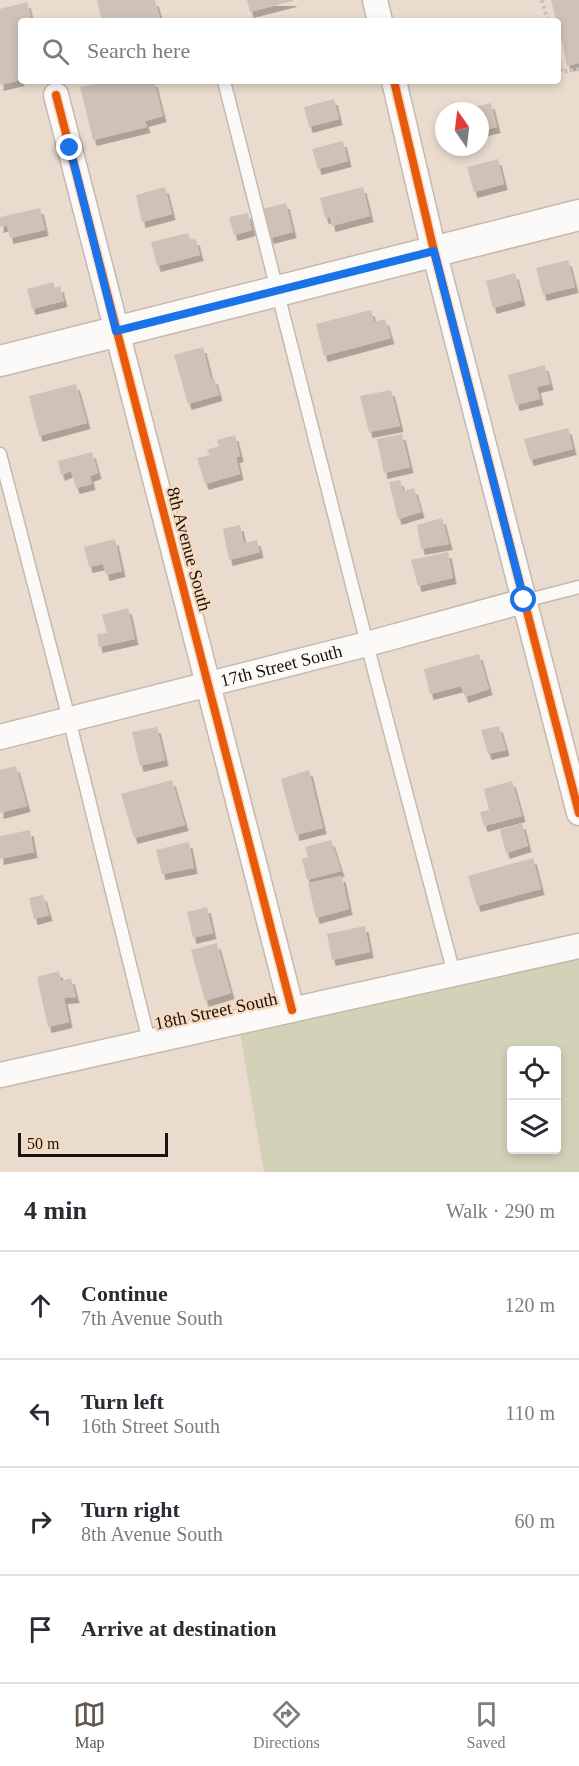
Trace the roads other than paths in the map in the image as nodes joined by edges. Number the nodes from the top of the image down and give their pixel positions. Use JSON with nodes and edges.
{"nodes":[{"id":1,"x":375,"y":0,"type":"edge"},
{"id":2,"x":379,"y":18,"type":"edge"},
{"id":3,"x":225,"y":84,"type":"edge"},
{"id":4,"x":395,"y":84,"type":"edge"},
{"id":5,"x":56,"y":95,"type":"dead end"},
{"id":6,"x":579,"y":215,"type":"edge"},
{"id":7,"x":434,"y":251,"type":"junction"},
{"id":8,"x":278,"y":290,"type":"junction"},
{"id":9,"x":116,"y":331,"type":"junction"},
{"id":10,"x":0,"y":361,"type":"edge"},
{"id":11,"x":0,"y":454,"type":"edge"},
{"id":12,"x":579,"y":587,"type":"edge"},
{"id":13,"x":524,"y":600,"type":"junction"},
{"id":14,"x":367,"y":644,"type":"junction"},
{"id":15,"x":209,"y":684,"type":"junction"},
{"id":16,"x":69,"y":719,"type":"junction"},
{"id":17,"x":0,"y":736,"type":"edge"},
{"id":18,"x":579,"y":813,"type":"edge"},
{"id":19,"x":579,"y":946,"type":"edge"},
{"id":20,"x":454,"y":974,"type":"junction"},
{"id":21,"x":292,"y":1010,"type":"junction"},
{"id":22,"x":149,"y":1041,"type":"junction"},
{"id":23,"x":1,"y":1070,"type":"edge"}],
"edges":[{"from":1,"to":2,"type":"street"},
{"from":3,"to":8,"type":"lane"},
{"from":4,"to":7,"type":"street"},
{"from":5,"to":9,"type":"street","name":"8th Avenue South"},
{"from":6,"to":7,"type":"street"},
{"from":7,"to":8,"type":"street"},
{"from":7,"to":13,"type":"street"},
{"from":8,"to":9,"type":"street"},
{"from":8,"to":14,"type":"lane"},
{"from":9,"to":10,"type":"street"},
{"from":9,"to":15,"type":"street","name":"8th Avenue South"},
{"from":11,"to":16,"type":"lane"},
{"from":12,"to":13,"type":"lane"},
{"from":13,"to":14,"type":"street","name":"17th Street South"},
{"from":13,"to":18,"type":"street"},
{"from":14,"to":15,"type":"street","name":"17th Street South"},
{"from":14,"to":20,"type":"lane"},
{"from":15,"to":16,"type":"street","name":"17th Street South"},
{"from":15,"to":21,"type":"street","name":"8th Avenue South"},
{"from":16,"to":17,"type":"street","name":"17th Street South"},
{"from":16,"to":22,"type":"lane"},
{"from":19,"to":20,"type":"street","name":"18th Street South"},
{"from":20,"to":21,"type":"street","name":"18th Street South"},
{"from":21,"to":22,"type":"street","name":"18th Street South"},
{"from":22,"to":23,"type":"street","name":"18th Street South"}]}
